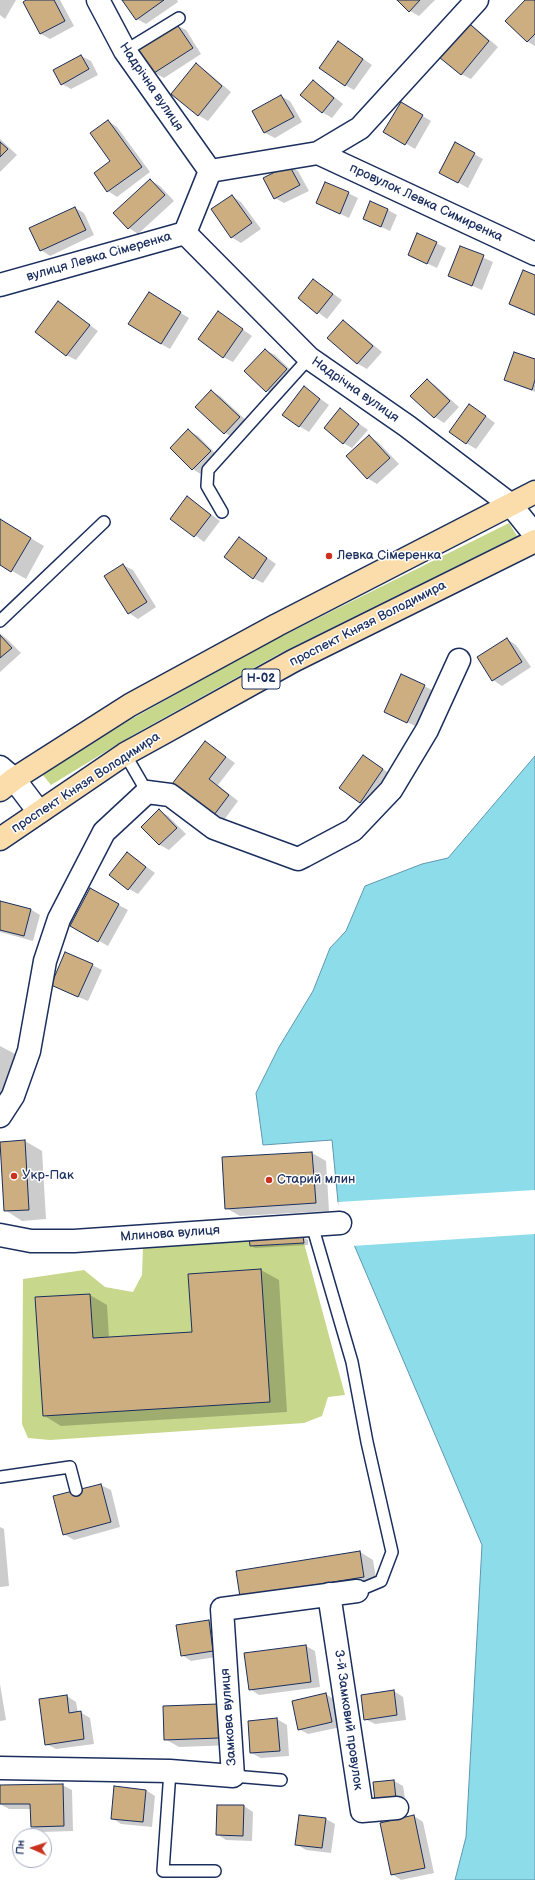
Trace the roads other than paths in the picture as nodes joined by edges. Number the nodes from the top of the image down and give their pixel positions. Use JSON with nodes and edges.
{"nodes":[{"id":1,"x":98,"y":0,"type":"edge"},
{"id":2,"x":477,"y":0,"type":"edge"},
{"id":3,"x":179,"y":18,"type":"dead end"},
{"id":4,"x":125,"y":51,"type":"junction"},
{"id":5,"x":318,"y":153,"type":"junction"},
{"id":6,"x":210,"y":171,"type":"junction"},
{"id":7,"x":186,"y":233,"type":"junction"},
{"id":8,"x":535,"y":254,"type":"edge"},
{"id":9,"x":0,"y":285,"type":"edge"},
{"id":10,"x":310,"y":358,"type":"junction"},
{"id":11,"x":535,"y":492,"type":"edge"},
{"id":12,"x":511,"y":505,"type":"junction"},
{"id":13,"x":222,"y":512,"type":"dead end"},
{"id":14,"x":104,"y":522,"type":"dead end"},
{"id":15,"x":535,"y":535,"type":"edge"},
{"id":16,"x":535,"y":541,"type":"edge"},
{"id":17,"x":0,"y":621,"type":"edge"},
{"id":18,"x":459,"y":660,"type":"dead end"},
{"id":19,"x":125,"y":754,"type":"junction"},
{"id":20,"x":5,"y":779,"type":"edge"},
{"id":21,"x":147,"y":792,"type":"junction"},
{"id":22,"x":39,"y":812,"type":"junction"},
{"id":23,"x":0,"y":840,"type":"edge"},
{"id":24,"x":0,"y":1116,"type":"edge"},
{"id":25,"x":340,"y":1223,"type":"dead end"},
{"id":26,"x":312,"y":1225,"type":"junction"},
{"id":27,"x":0,"y":1235,"type":"edge"},
{"id":28,"x":0,"y":1476,"type":"edge"},
{"id":29,"x":76,"y":1490,"type":"dead end"},
{"id":30,"x":357,"y":1591,"type":"joint"},
{"id":31,"x":329,"y":1594,"type":"junction"},
{"id":32,"x":0,"y":1768,"type":"edge"},
{"id":33,"x":170,"y":1771,"type":"junction"},
{"id":34,"x":233,"y":1776,"type":"junction"},
{"id":35,"x":281,"y":1780,"type":"dead end"},
{"id":36,"x":397,"y":1808,"type":"dead end"},
{"id":37,"x":215,"y":1871,"type":"dead end"}],
"edges":[{"from":1,"to":4,"type":"street","name":"Надрічна вулиця"},
{"from":2,"to":5,"type":"street"},
{"from":3,"to":4,"type":"lane"},
{"from":4,"to":6,"type":"street","name":"Надрічна вулиця"},
{"from":5,"to":6,"type":"street"},
{"from":5,"to":8,"type":"street","name":"провулок Левка Симиренка"},
{"from":6,"to":7,"type":"street","name":"вулиця Левка Сімеренка"},
{"from":7,"to":9,"type":"street","name":"вулиця Левка Сімеренка"},
{"from":7,"to":10,"type":"street","name":"Надрічна вулиця"},
{"from":10,"to":12,"type":"street","name":"Надрічна вулиця"},
{"from":10,"to":13,"type":"lane"},
{"from":11,"to":12,"type":"main road"},
{"from":12,"to":15,"type":"street","name":"Надрічна вулиця"},
{"from":12,"to":20,"type":"main road"},
{"from":14,"to":17,"type":"lane"},
{"from":16,"to":19,"type":"main road","name":"проспект Князя Володимира","number":"Н-02"},
{"from":18,"to":21,"type":"street"},
{"from":19,"to":21,"type":"lane"},
{"from":19,"to":22,"type":"main road","name":"проспект Князя Володимира","number":"Н-02"},
{"from":20,"to":22,"type":"street"},
{"from":21,"to":24,"type":"street"},
{"from":22,"to":23,"type":"main road","name":"проспект Князя Володимира","number":"Н-02"},
{"from":25,"to":26,"type":"street","name":"Млинова вулиця"},
{"from":26,"to":27,"type":"street","name":"Млинова вулиця"},
{"from":26,"to":30,"type":"lane"},
{"from":28,"to":29,"type":"lane"},
{"from":30,"to":31,"type":"street","name":"Замкова вулиця"},
{"from":31,"to":34,"type":"street","name":"Замкова вулиця"},
{"from":31,"to":36,"type":"street","name":"3-й Замковий провулок"},
{"from":32,"to":33,"type":"street","name":"Замкова вулиця"},
{"from":33,"to":34,"type":"street","name":"Замкова вулиця"},
{"from":33,"to":37,"type":"lane"},
{"from":34,"to":35,"type":"lane"}]}
